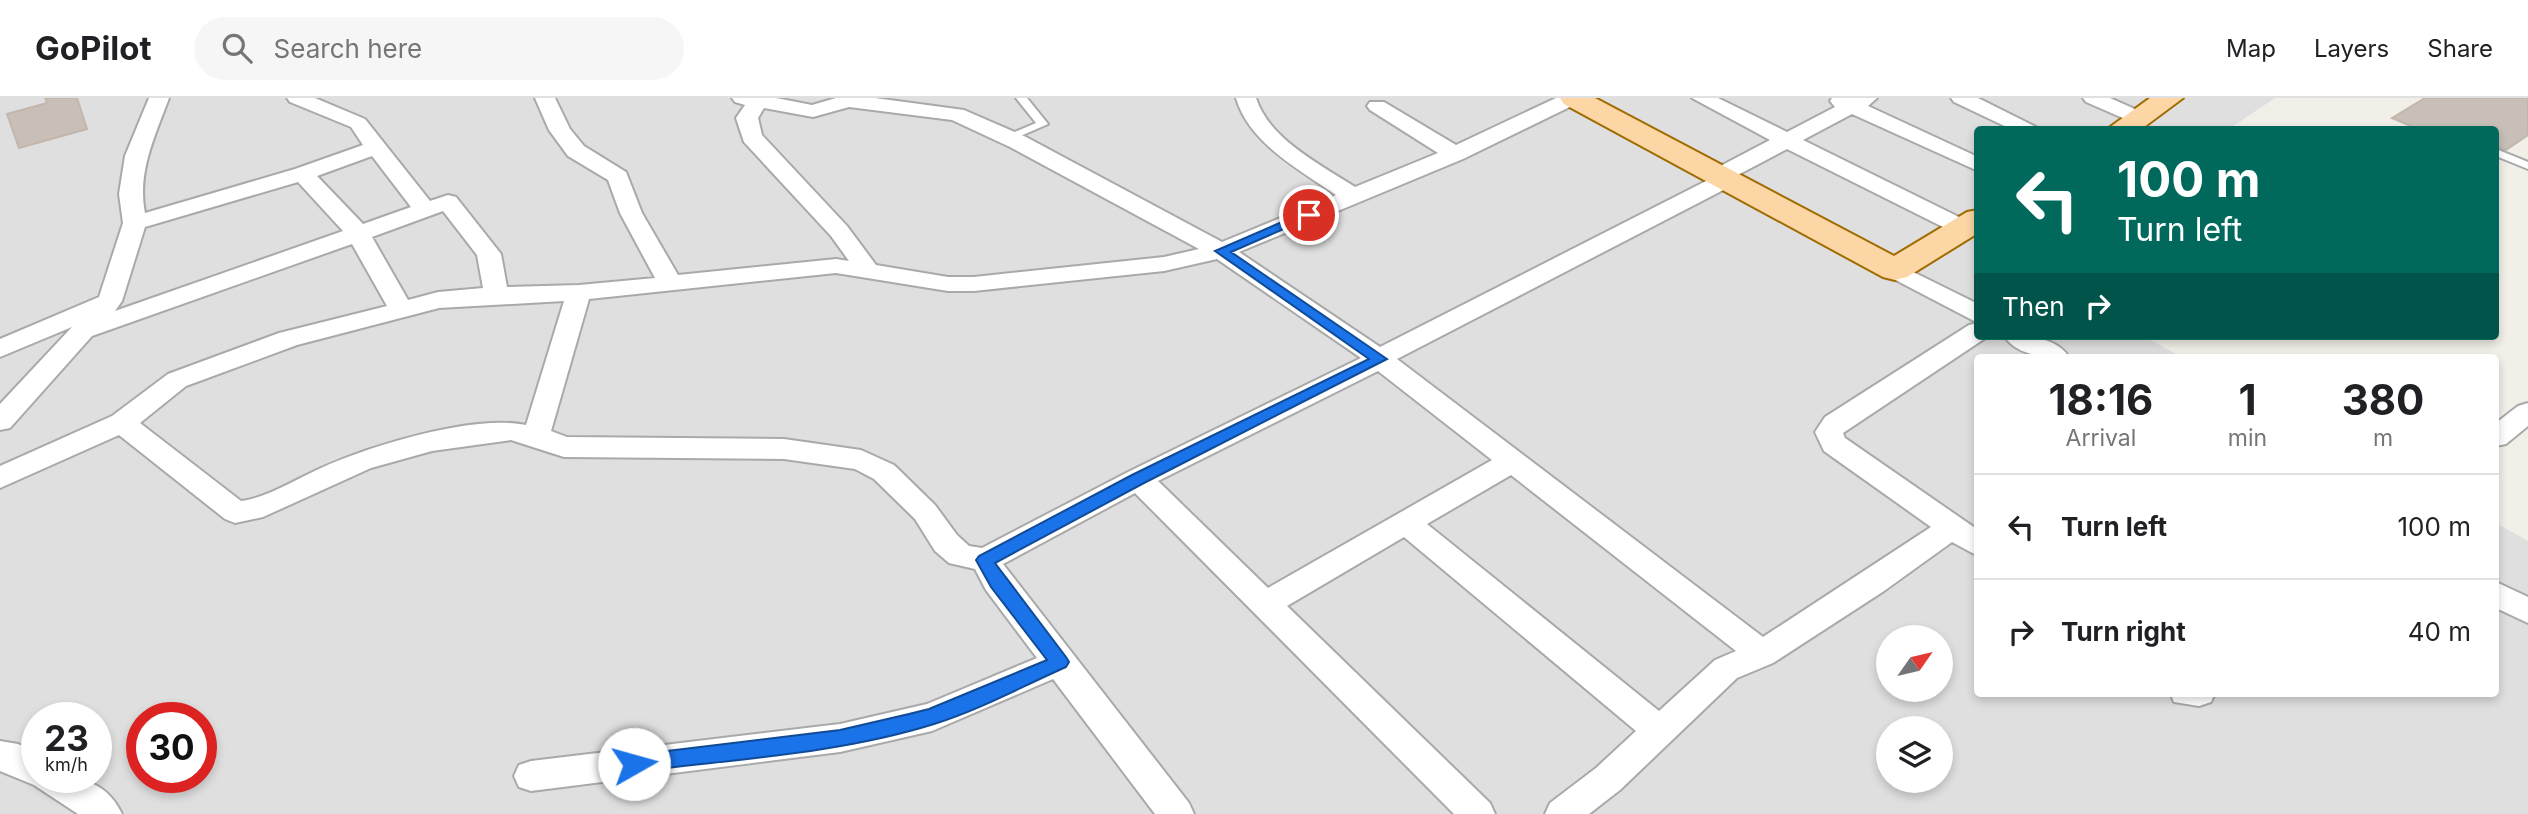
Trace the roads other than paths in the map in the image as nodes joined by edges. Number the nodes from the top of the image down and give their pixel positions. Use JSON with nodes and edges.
{"nodes":[{"id":1,"x":159,"y":98,"type":"edge"},
{"id":2,"x":297,"y":98,"type":"edge"},
{"id":3,"x":545,"y":98,"type":"edge"},
{"id":4,"x":1021,"y":98,"type":"edge"},
{"id":5,"x":1246,"y":98,"type":"edge"},
{"id":6,"x":1573,"y":98,"type":"edge"},
{"id":7,"x":1702,"y":98,"type":"edge"},
{"id":8,"x":1961,"y":98,"type":"edge"},
{"id":9,"x":2092,"y":98,"type":"edge"},
{"id":10,"x":2169,"y":98,"type":"edge"},
{"id":11,"x":750,"y":100,"type":"edge"},
{"id":12,"x":1850,"y":101,"type":"edge"},
{"id":13,"x":1377,"y":106,"type":"dead end"},
{"id":14,"x":2130,"y":124,"type":"edge"},
{"id":15,"x":2023,"y":126,"type":"edge"},
{"id":16,"x":1019,"y":134,"type":"junction"},
{"id":17,"x":1786,"y":139,"type":"junction"},
{"id":18,"x":377,"y":147,"type":"junction"},
{"id":19,"x":2499,"y":153,"type":"edge"},
{"id":20,"x":1455,"y":154,"type":"junction"},
{"id":21,"x":1974,"y":163,"type":"edge"},
{"id":22,"x":2528,"y":166,"type":"edge"},
{"id":23,"x":303,"y":174,"type":"junction"},
{"id":24,"x":1722,"y":178,"type":"junction"},
{"id":25,"x":1353,"y":196,"type":"junction"},
{"id":26,"x":424,"y":209,"type":"junction"},
{"id":27,"x":135,"y":223,"type":"junction"},
{"id":28,"x":1970,"y":223,"type":"edge"},
{"id":29,"x":357,"y":232,"type":"junction"},
{"id":30,"x":1221,"y":251,"type":"junction"},
{"id":31,"x":866,"y":268,"type":"junction"},
{"id":32,"x":1895,"y":270,"type":"junction"},
{"id":33,"x":670,"y":283,"type":"junction"},
{"id":34,"x":579,"y":293,"type":"junction"},
{"id":35,"x":496,"y":295,"type":"junction"},
{"id":36,"x":110,"y":301,"type":"junction"},
{"id":37,"x":401,"y":309,"type":"junction"},
{"id":38,"x":1974,"y":313,"type":"edge"},
{"id":39,"x":88,"y":329,"type":"junction"},
{"id":40,"x":1974,"y":334,"type":"edge"},
{"id":41,"x":2024,"y":340,"type":"edge"},
{"id":42,"x":0,"y":349,"type":"edge"},
{"id":43,"x":2050,"y":354,"type":"edge"},
{"id":44,"x":1380,"y":359,"type":"junction"},
{"id":45,"x":2528,"y":412,"type":"edge"},
{"id":46,"x":0,"y":421,"type":"edge"},
{"id":47,"x":122,"y":423,"type":"junction"},
{"id":48,"x":2499,"y":435,"type":"edge"},
{"id":49,"x":536,"y":436,"type":"junction"},
{"id":50,"x":1512,"y":461,"type":"junction"},
{"id":51,"x":0,"y":478,"type":"edge"},
{"id":52,"x":1138,"y":479,"type":"junction"},
{"id":53,"x":1408,"y":524,"type":"junction"},
{"id":54,"x":1952,"y":527,"type":"junction"},
{"id":55,"x":1974,"y":542,"type":"edge"},
{"id":56,"x":985,"y":560,"type":"junction"},
{"id":57,"x":2499,"y":596,"type":"edge"},
{"id":58,"x":1264,"y":605,"type":"junction"},
{"id":59,"x":2528,"y":611,"type":"edge"},
{"id":60,"x":1762,"y":654,"type":"junction"},
{"id":61,"x":1060,"y":662,"type":"junction"},
{"id":62,"x":1660,"y":731,"type":"junction"},
{"id":63,"x":0,"y":756,"type":"edge"},
{"id":64,"x":21,"y":761,"type":"edge"},
{"id":65,"x":531,"y":776,"type":"dead end"},
{"id":66,"x":78,"y":793,"type":"edge"},
{"id":67,"x":104,"y":814,"type":"edge"},
{"id":68,"x":1175,"y":814,"type":"edge"},
{"id":69,"x":1477,"y":814,"type":"edge"},
{"id":70,"x":1563,"y":814,"type":"edge"}],
"edges":[{"from":1,"to":27,"type":"street"},
{"from":2,"to":18,"type":"street"},
{"from":3,"to":33,"type":"street"},
{"from":4,"to":16,"type":"lane"},
{"from":5,"to":25,"type":"street"},
{"from":6,"to":20,"type":"street"},
{"from":6,"to":24,"type":"main road"},
{"from":7,"to":17,"type":"street"},
{"from":8,"to":15,"type":"street"},
{"from":9,"to":14,"type":"street"},
{"from":10,"to":14,"type":"main road"},
{"from":11,"to":16,"type":"street"},
{"from":11,"to":31,"type":"street"},
{"from":12,"to":17,"type":"street"},
{"from":12,"to":21,"type":"street"},
{"from":13,"to":20,"type":"street"},
{"from":16,"to":30,"type":"street"},
{"from":17,"to":24,"type":"street"},
{"from":17,"to":28,"type":"street"},
{"from":18,"to":23,"type":"street"},
{"from":18,"to":26,"type":"street"},
{"from":19,"to":22,"type":"lane"},
{"from":20,"to":25,"type":"street"},
{"from":23,"to":27,"type":"street"},
{"from":23,"to":29,"type":"street"},
{"from":24,"to":32,"type":"main road"},
{"from":24,"to":44,"type":"street"},
{"from":25,"to":30,"type":"street"},
{"from":26,"to":29,"type":"street"},
{"from":26,"to":35,"type":"street"},
{"from":27,"to":36,"type":"street"},
{"from":28,"to":32,"type":"main road"},
{"from":29,"to":37,"type":"street"},
{"from":29,"to":39,"type":"street"},
{"from":30,"to":31,"type":"street"},
{"from":30,"to":44,"type":"street"},
{"from":31,"to":33,"type":"street"},
{"from":32,"to":38,"type":"street"},
{"from":33,"to":34,"type":"street"},
{"from":34,"to":35,"type":"street"},
{"from":34,"to":49,"type":"street"},
{"from":35,"to":37,"type":"street"},
{"from":36,"to":39,"type":"street"},
{"from":36,"to":42,"type":"street"},
{"from":37,"to":47,"type":"street"},
{"from":39,"to":46,"type":"street"},
{"from":40,"to":54,"type":"street"},
{"from":41,"to":43,"type":"street"},
{"from":44,"to":50,"type":"street"},
{"from":44,"to":52,"type":"street"},
{"from":45,"to":48,"type":"street"},
{"from":47,"to":49,"type":"street"},
{"from":47,"to":51,"type":"street"},
{"from":49,"to":56,"type":"street"},
{"from":50,"to":53,"type":"street"},
{"from":50,"to":60,"type":"street"},
{"from":52,"to":56,"type":"street"},
{"from":52,"to":58,"type":"street"},
{"from":53,"to":58,"type":"street"},
{"from":53,"to":62,"type":"street"},
{"from":54,"to":55,"type":"street"},
{"from":54,"to":60,"type":"street"},
{"from":56,"to":61,"type":"street"},
{"from":57,"to":59,"type":"street"},
{"from":58,"to":69,"type":"street"},
{"from":60,"to":62,"type":"street"},
{"from":61,"to":65,"type":"street"},
{"from":61,"to":68,"type":"street"},
{"from":62,"to":70,"type":"street"},
{"from":63,"to":64,"type":"street"},
{"from":66,"to":67,"type":"street"}]}
